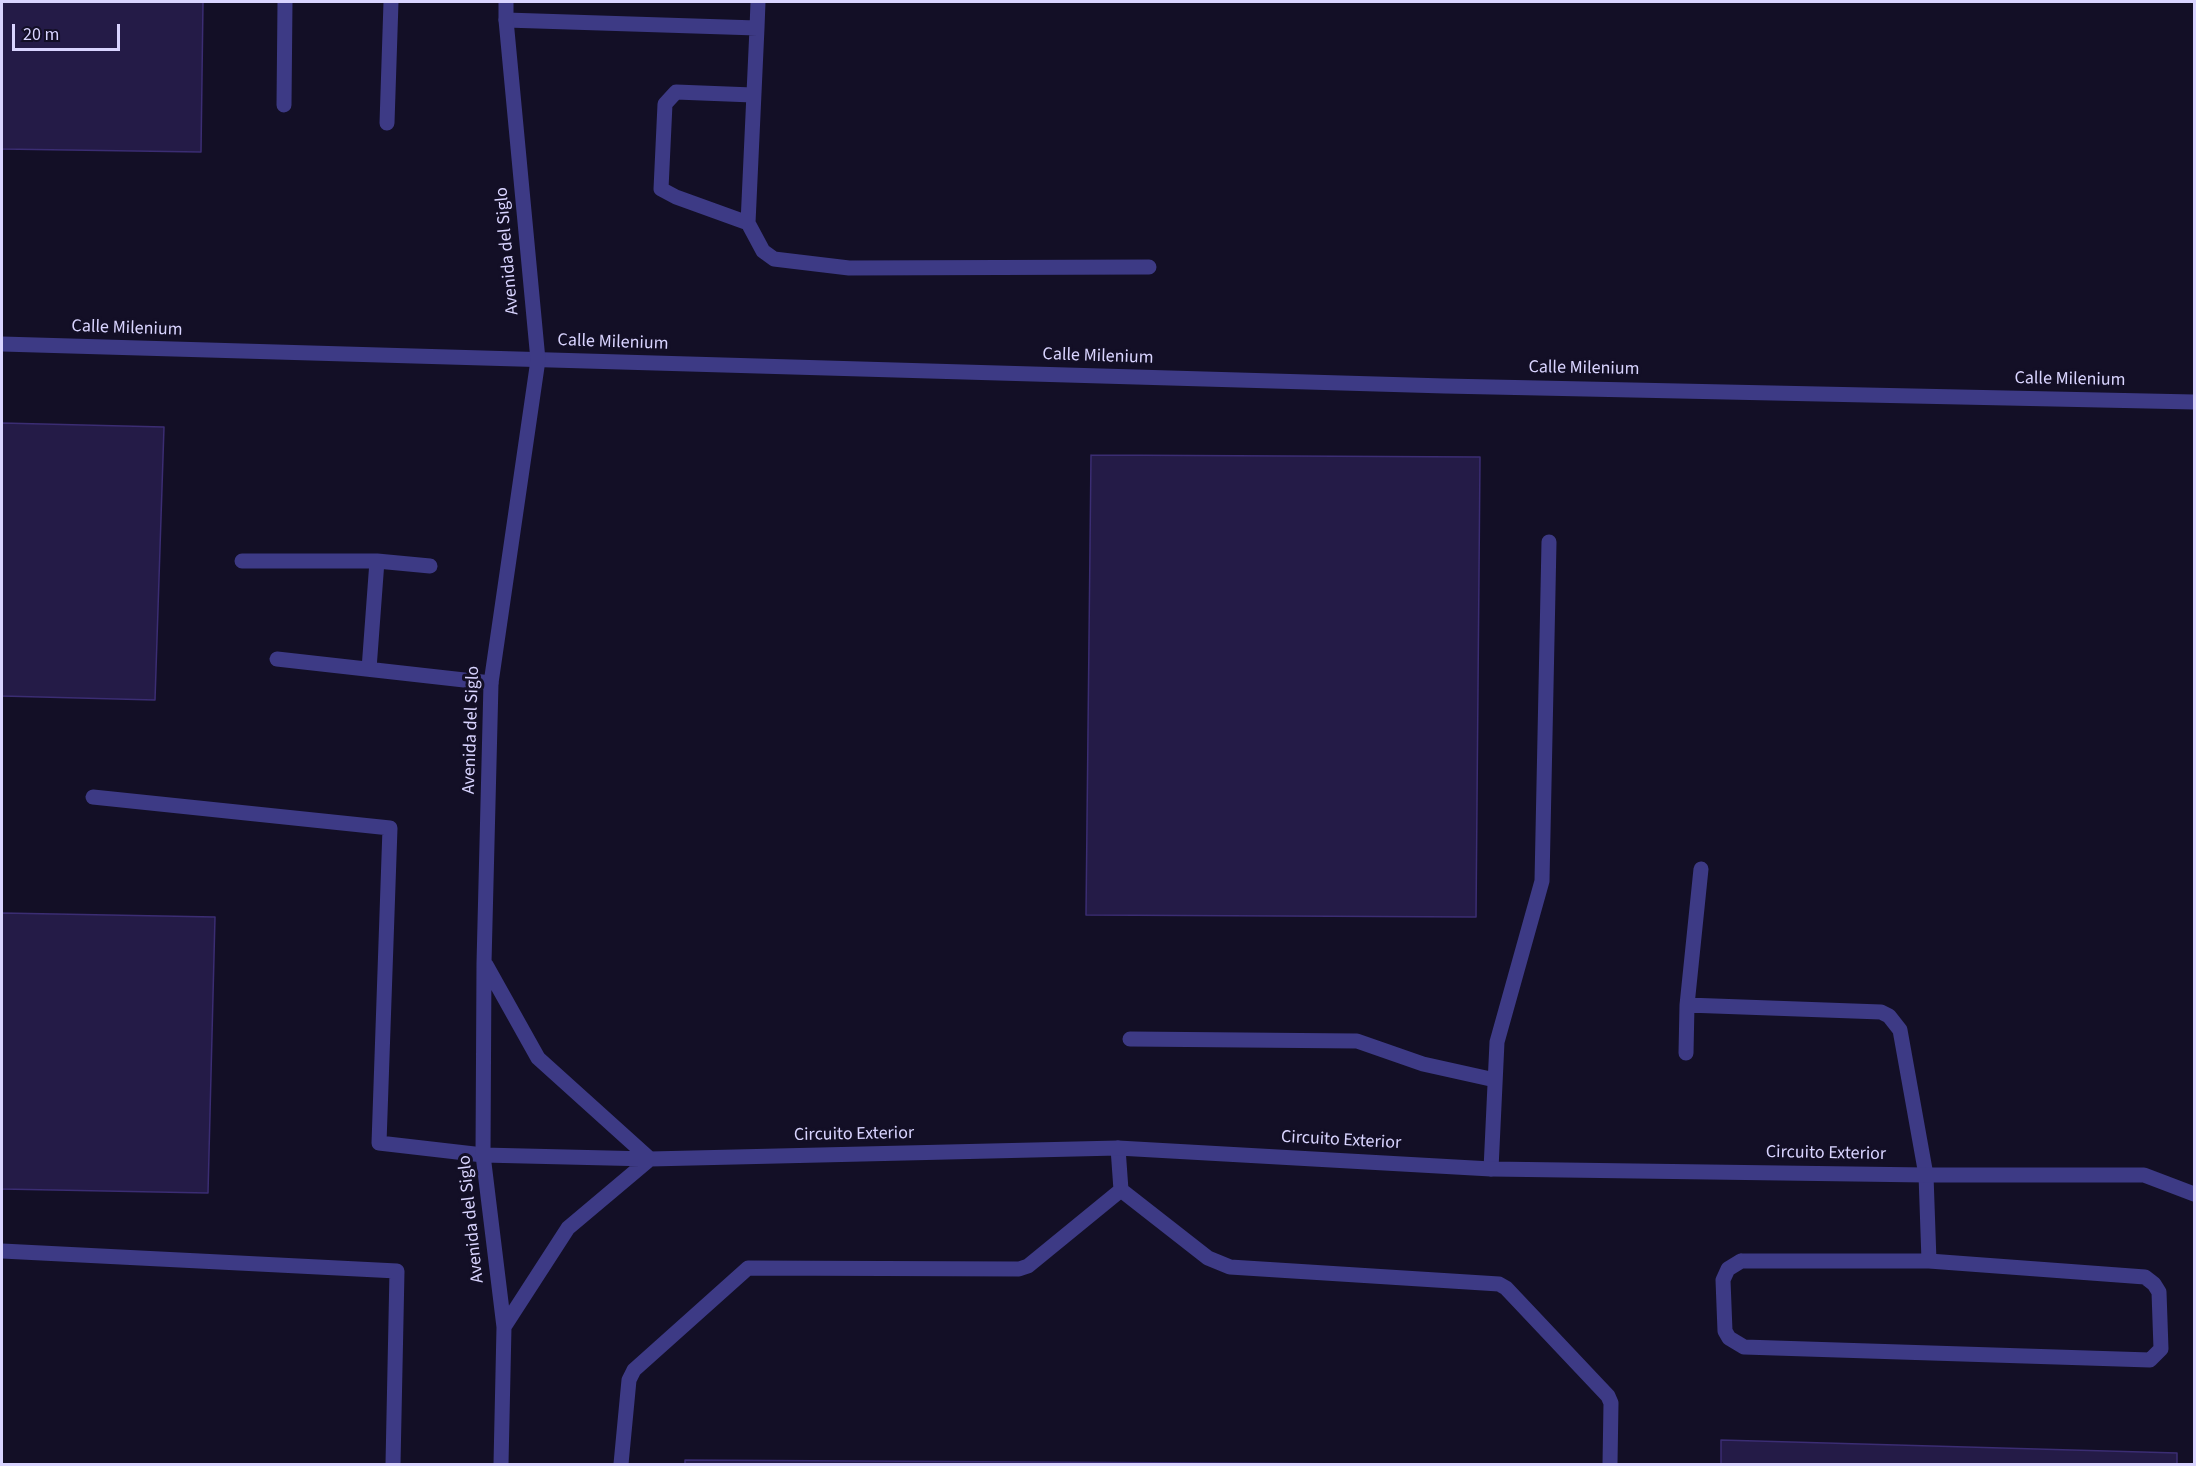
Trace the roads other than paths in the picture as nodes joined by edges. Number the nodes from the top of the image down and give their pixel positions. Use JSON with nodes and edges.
{"nodes":[{"id":1,"x":285,"y":2,"type":"edge"},
{"id":2,"x":391,"y":2,"type":"edge"},
{"id":3,"x":506,"y":2,"type":"edge"},
{"id":4,"x":759,"y":2,"type":"edge"},
{"id":5,"x":506,"y":20,"type":"junction"},
{"id":6,"x":757,"y":28,"type":"junction"},
{"id":7,"x":753,"y":95,"type":"junction"},
{"id":8,"x":284,"y":105,"type":"dead end"},
{"id":9,"x":387,"y":123,"type":"dead end"},
{"id":10,"x":748,"y":223,"type":"junction"},
{"id":11,"x":1149,"y":267,"type":"dead end"},
{"id":12,"x":2,"y":344,"type":"edge"},
{"id":13,"x":538,"y":360,"type":"junction"},
{"id":14,"x":2194,"y":402,"type":"edge"},
{"id":15,"x":1549,"y":542,"type":"dead end"},
{"id":16,"x":242,"y":561,"type":"dead end"},
{"id":17,"x":376,"y":561,"type":"junction"},
{"id":18,"x":430,"y":566,"type":"dead end"},
{"id":19,"x":277,"y":658,"type":"dead end"},
{"id":20,"x":369,"y":669,"type":"junction"},
{"id":21,"x":491,"y":683,"type":"junction"},
{"id":22,"x":93,"y":797,"type":"dead end"},
{"id":23,"x":1701,"y":869,"type":"dead end"},
{"id":24,"x":484,"y":963,"type":"junction"},
{"id":25,"x":1688,"y":1005,"type":"junction"},
{"id":26,"x":1130,"y":1039,"type":"dead end"},
{"id":27,"x":1686,"y":1053,"type":"dead end"},
{"id":28,"x":1495,"y":1080,"type":"junction"},
{"id":29,"x":1118,"y":1148,"type":"junction"},
{"id":30,"x":483,"y":1155,"type":"junction"},
{"id":31,"x":650,"y":1159,"type":"junction"},
{"id":32,"x":1491,"y":1169,"type":"junction"},
{"id":33,"x":1926,"y":1175,"type":"junction"},
{"id":34,"x":1121,"y":1190,"type":"junction"},
{"id":35,"x":2194,"y":1194,"type":"edge"},
{"id":36,"x":2,"y":1251,"type":"edge"},
{"id":37,"x":1929,"y":1261,"type":"junction"},
{"id":38,"x":504,"y":1327,"type":"junction"},
{"id":39,"x":393,"y":1464,"type":"edge"},
{"id":40,"x":501,"y":1464,"type":"edge"},
{"id":41,"x":621,"y":1464,"type":"edge"},
{"id":42,"x":1610,"y":1464,"type":"edge"}],
"edges":[{"from":1,"to":8,"type":"street"},
{"from":2,"to":9,"type":"street"},
{"from":3,"to":5,"type":"street","name":"Avenida del Siglo"},
{"from":4,"to":6,"type":"street"},
{"from":5,"to":6,"type":"street"},
{"from":5,"to":13,"type":"street","name":"Avenida del Siglo"},
{"from":6,"to":7,"type":"street"},
{"from":7,"to":10,"type":"street"},
{"from":7,"to":10,"type":"street"},
{"from":10,"to":11,"type":"street"},
{"from":12,"to":13,"type":"street","name":"Calle Milenium"},
{"from":13,"to":14,"type":"street","name":"Calle Milenium"},
{"from":13,"to":21,"type":"street","name":"Avenida del Siglo"},
{"from":15,"to":28,"type":"street"},
{"from":16,"to":17,"type":"street"},
{"from":17,"to":18,"type":"street"},
{"from":17,"to":20,"type":"street"},
{"from":19,"to":20,"type":"street"},
{"from":20,"to":21,"type":"street"},
{"from":21,"to":24,"type":"street","name":"Avenida del Siglo"},
{"from":22,"to":30,"type":"street","name":"Circuito Exterior"},
{"from":23,"to":25,"type":"street"},
{"from":24,"to":30,"type":"street","name":"Avenida del Siglo"},
{"from":24,"to":31,"type":"street"},
{"from":25,"to":27,"type":"street"},
{"from":25,"to":33,"type":"street"},
{"from":26,"to":28,"type":"street"},
{"from":28,"to":32,"type":"street"},
{"from":29,"to":31,"type":"street","name":"Circuito Exterior"},
{"from":29,"to":32,"type":"street","name":"Circuito Exterior"},
{"from":29,"to":34,"type":"street"},
{"from":30,"to":31,"type":"street","name":"Circuito Exterior"},
{"from":30,"to":38,"type":"street","name":"Avenida del Siglo"},
{"from":31,"to":38,"type":"street"},
{"from":32,"to":33,"type":"street","name":"Circuito Exterior"},
{"from":33,"to":35,"type":"street","name":"Circuito Exterior"},
{"from":33,"to":37,"type":"street"},
{"from":34,"to":41,"type":"street"},
{"from":34,"to":42,"type":"street"},
{"from":36,"to":39,"type":"street"},
{"from":37,"to":37,"type":"street"},
{"from":38,"to":40,"type":"street","name":"Avenida del Siglo"}]}
